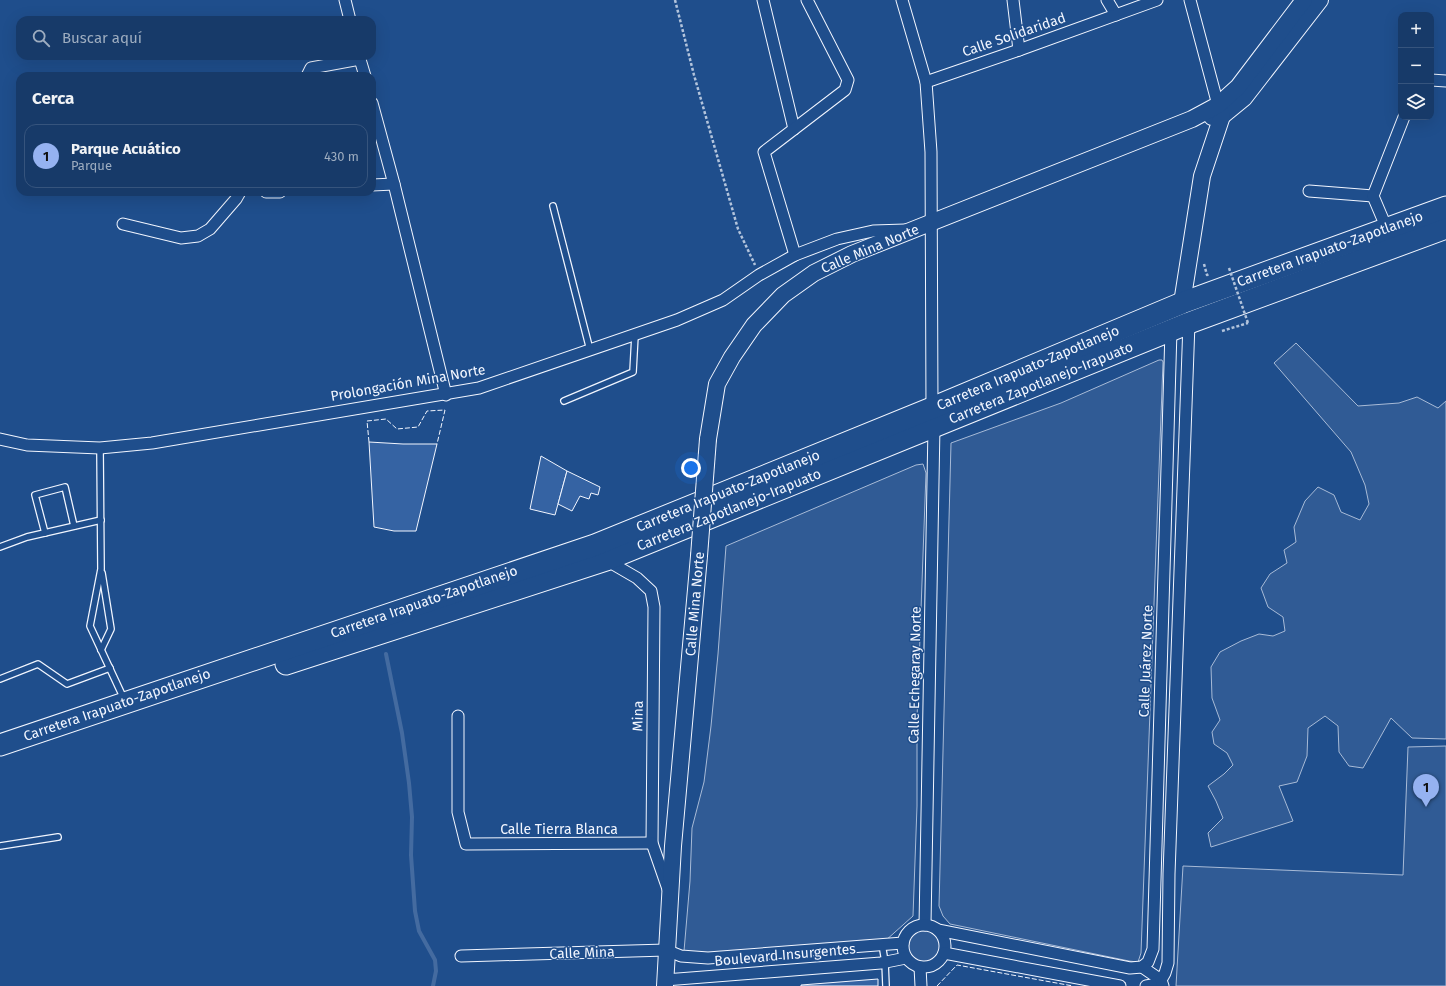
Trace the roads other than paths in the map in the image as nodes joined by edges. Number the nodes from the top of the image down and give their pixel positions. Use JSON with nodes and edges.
{"nodes":[{"id":1,"x":345,"y":0,"type":"edge"},
{"id":2,"x":762,"y":0,"type":"edge"},
{"id":3,"x":807,"y":0,"type":"edge"},
{"id":4,"x":902,"y":0,"type":"edge"},
{"id":5,"x":1013,"y":0,"type":"edge"},
{"id":6,"x":1107,"y":0,"type":"edge"},
{"id":7,"x":1157,"y":0,"type":"edge"},
{"id":8,"x":1190,"y":0,"type":"edge"},
{"id":9,"x":1304,"y":0,"type":"edge"},
{"id":10,"x":1320,"y":0,"type":"edge"},
{"id":11,"x":1116,"y":15,"type":"junction"},
{"id":12,"x":349,"y":16,"type":"edge"},
{"id":13,"x":1281,"y":41,"type":"junction"},
{"id":14,"x":1019,"y":50,"type":"junction"},
{"id":15,"x":350,"y":60,"type":"edge"},
{"id":16,"x":361,"y":60,"type":"edge"},
{"id":17,"x":309,"y":72,"type":"edge"},
{"id":18,"x":364,"y":72,"type":"edge"},
{"id":19,"x":1434,"y":80,"type":"edge"},
{"id":20,"x":1446,"y":81,"type":"edge"},
{"id":21,"x":926,"y":82,"type":"junction"},
{"id":22,"x":1220,"y":110,"type":"junction"},
{"id":23,"x":376,"y":118,"type":"edge"},
{"id":24,"x":1403,"y":120,"type":"edge"},
{"id":25,"x":794,"y":129,"type":"junction"},
{"id":26,"x":394,"y":184,"type":"junction"},
{"id":27,"x":376,"y":185,"type":"edge"},
{"id":28,"x":1309,"y":191,"type":"dead end"},
{"id":29,"x":238,"y":196,"type":"edge"},
{"id":30,"x":1373,"y":196,"type":"junction"},
{"id":31,"x":553,"y":206,"type":"dead end"},
{"id":32,"x":1446,"y":207,"type":"edge"},
{"id":33,"x":931,"y":223,"type":"junction"},
{"id":34,"x":123,"y":224,"type":"dead end"},
{"id":35,"x":1446,"y":228,"type":"edge"},
{"id":36,"x":1387,"y":229,"type":"junction"},
{"id":37,"x":914,"y":230,"type":"junction"},
{"id":38,"x":795,"y":255,"type":"junction"},
{"id":39,"x":1182,"y":303,"type":"junction"},
{"id":40,"x":1180,"y":327,"type":"junction"},
{"id":41,"x":635,"y":335,"type":"junction"},
{"id":42,"x":590,"y":350,"type":"junction"},
{"id":43,"x":446,"y":395,"type":"junction"},
{"id":44,"x":564,"y":401,"type":"dead end"},
{"id":45,"x":933,"y":417,"type":"junction"},
{"id":46,"x":0,"y":439,"type":"edge"},
{"id":47,"x":100,"y":448,"type":"junction"},
{"id":48,"x":101,"y":520,"type":"junction"},
{"id":49,"x":74,"y":526,"type":"junction"},
{"id":50,"x":45,"y":533,"type":"junction"},
{"id":51,"x":1164,"y":536,"type":"junction"},
{"id":52,"x":1182,"y":537,"type":"junction"},
{"id":53,"x":0,"y":547,"type":"edge"},
{"id":54,"x":606,"y":560,"type":"junction"},
{"id":55,"x":101,"y":569,"type":"junction"},
{"id":56,"x":101,"y":650,"type":"junction"},
{"id":57,"x":110,"y":668,"type":"junction"},
{"id":58,"x":0,"y":679,"type":"edge"},
{"id":59,"x":126,"y":703,"type":"junction"},
{"id":60,"x":458,"y":716,"type":"dead end"},
{"id":61,"x":0,"y":745,"type":"edge"},
{"id":62,"x":0,"y":756,"type":"edge"},
{"id":63,"x":58,"y":837,"type":"dead end"},
{"id":64,"x":652,"y":843,"type":"junction"},
{"id":65,"x":0,"y":846,"type":"edge"},
{"id":66,"x":670,"y":893,"type":"junction"},
{"id":67,"x":925,"y":925,"type":"junction"},
{"id":68,"x":938,"y":930,"type":"junction"},
{"id":69,"x":903,"y":942,"type":"junction"},
{"id":70,"x":882,"y":944,"type":"junction"},
{"id":71,"x":666,"y":950,"type":"junction"},
{"id":72,"x":944,"y":953,"type":"junction"},
{"id":73,"x":461,"y":956,"type":"dead end"},
{"id":74,"x":906,"y":958,"type":"junction"},
{"id":75,"x":885,"y":962,"type":"junction"},
{"id":76,"x":920,"y":967,"type":"junction"},
{"id":77,"x":1142,"y":967,"type":"junction"},
{"id":78,"x":665,"y":983,"type":"edge"},
{"id":79,"x":1162,"y":983,"type":"edge"},
{"id":80,"x":886,"y":986,"type":"edge"},
{"id":81,"x":921,"y":986,"type":"edge"},
{"id":82,"x":1120,"y":986,"type":"edge"},
{"id":83,"x":1146,"y":986,"type":"edge"}],
"edges":[{"from":1,"to":12,"type":"street"},
{"from":2,"to":25,"type":"street"},
{"from":3,"to":25,"type":"street"},
{"from":4,"to":21,"type":"street","name":"Calle Echegaray Norte"},
{"from":5,"to":14,"type":"street"},
{"from":6,"to":11,"type":"street"},
{"from":7,"to":11,"type":"street","name":"Calle Solidaridad"},
{"from":8,"to":22,"type":"street"},
{"from":9,"to":13,"type":"street"},
{"from":10,"to":13,"type":"street"},
{"from":11,"to":14,"type":"street","name":"Calle Solidaridad"},
{"from":13,"to":22,"type":"street","name":"Calle Mina Norte"},
{"from":14,"to":21,"type":"street","name":"Calle Solidaridad"},
{"from":15,"to":17,"type":"street"},
{"from":16,"to":18,"type":"street"},
{"from":19,"to":20,"type":"street"},
{"from":21,"to":33,"type":"street","name":"Calle Echegaray Norte"},
{"from":22,"to":33,"type":"street","name":"Calle Mina Norte"},
{"from":22,"to":39,"type":"street"},
{"from":23,"to":26,"type":"street"},
{"from":24,"to":30,"type":"street"},
{"from":25,"to":38,"type":"street"},
{"from":26,"to":27,"type":"street"},
{"from":26,"to":43,"type":"street"},
{"from":28,"to":30,"type":"street"},
{"from":29,"to":34,"type":"street"},
{"from":30,"to":36,"type":"street"},
{"from":31,"to":42,"type":"lane"},
{"from":32,"to":36,"type":"highway","name":"Carretera Irapuato-Zapotlanejo"},
{"from":33,"to":37,"type":"street","name":"Calle Mina Norte"},
{"from":33,"to":45,"type":"street","name":"Calle Echegaray Norte"},
{"from":35,"to":40,"type":"highway","name":"Carretera Zapotlanejo-Irapuato"},
{"from":36,"to":39,"type":"highway","name":"Carretera Irapuato-Zapotlanejo"},
{"from":37,"to":38,"type":"street","name":"Prolongación Mina Norte"},
{"from":37,"to":66,"type":"street","name":"Calle Mina Norte","bridge":true},
{"from":38,"to":41,"type":"street","name":"Prolongación Mina Norte"},
{"from":39,"to":45,"type":"highway","name":"Carretera Irapuato-Zapotlanejo"},
{"from":40,"to":45,"type":"highway","name":"Carretera Zapotlanejo-Irapuato"},
{"from":40,"to":51,"type":"street","name":"Calle Juárez Norte"},
{"from":40,"to":52,"type":"street"},
{"from":41,"to":42,"type":"street","name":"Prolongación Mina Norte"},
{"from":41,"to":44,"type":"lane"},
{"from":42,"to":43,"type":"street","name":"Prolongación Mina Norte"},
{"from":43,"to":47,"type":"street","name":"Prolongación Mina Norte"},
{"from":45,"to":54,"type":"highway","name":"Carretera Zapotlanejo-Irapuato"},
{"from":45,"to":59,"type":"highway","name":"Carretera Irapuato-Zapotlanejo"},
{"from":45,"to":67,"type":"street","name":"Calle Echegaray Norte"},
{"from":46,"to":47,"type":"street","name":"Prolongación Mina Norte"},
{"from":47,"to":48,"type":"lane"},
{"from":48,"to":49,"type":"lane"},
{"from":48,"to":55,"type":"lane"},
{"from":49,"to":50,"type":"lane"},
{"from":49,"to":50,"type":"lane"},
{"from":50,"to":53,"type":"lane"},
{"from":51,"to":52,"type":"street"},
{"from":51,"to":77,"type":"street","name":"Calle Juárez Norte"},
{"from":52,"to":79,"type":"street"},
{"from":54,"to":62,"type":"highway","name":"Carretera Zapotlanejo-Irapuato"},
{"from":54,"to":64,"type":"street","name":"Mina"},
{"from":55,"to":56,"type":"lane"},
{"from":55,"to":56,"type":"lane"},
{"from":56,"to":57,"type":"lane"},
{"from":57,"to":58,"type":"lane"},
{"from":57,"to":59,"type":"lane"},
{"from":59,"to":61,"type":"highway","name":"Carretera Irapuato-Zapotlanejo"},
{"from":60,"to":64,"type":"street","name":"Calle Tierra Blanca"},
{"from":63,"to":65,"type":"lane"},
{"from":64,"to":66,"type":"street","name":"Mina"},
{"from":66,"to":71,"type":"street","name":"Calle Mina Norte"},
{"from":67,"to":68,"type":"street"},
{"from":67,"to":69,"type":"street"},
{"from":68,"to":72,"type":"street"},
{"from":68,"to":77,"type":"street"},
{"from":69,"to":70,"type":"street","name":"Boulevard Insurgentes"},
{"from":69,"to":74,"type":"street"},
{"from":70,"to":71,"type":"street","name":"Boulevard Insurgentes"},
{"from":70,"to":75,"type":"lane"},
{"from":71,"to":73,"type":"street","name":"Calle Mina"},
{"from":71,"to":78,"type":"street"},
{"from":72,"to":76,"type":"street"},
{"from":72,"to":82,"type":"street"},
{"from":74,"to":75,"type":"street","name":"Boulevard Insurgentes"},
{"from":74,"to":76,"type":"street"},
{"from":75,"to":78,"type":"street","name":"Boulevard Insurgentes"},
{"from":75,"to":80,"type":"lane"},
{"from":76,"to":81,"type":"street"},
{"from":77,"to":79,"type":"street"},
{"from":79,"to":83,"type":"street"}]}
